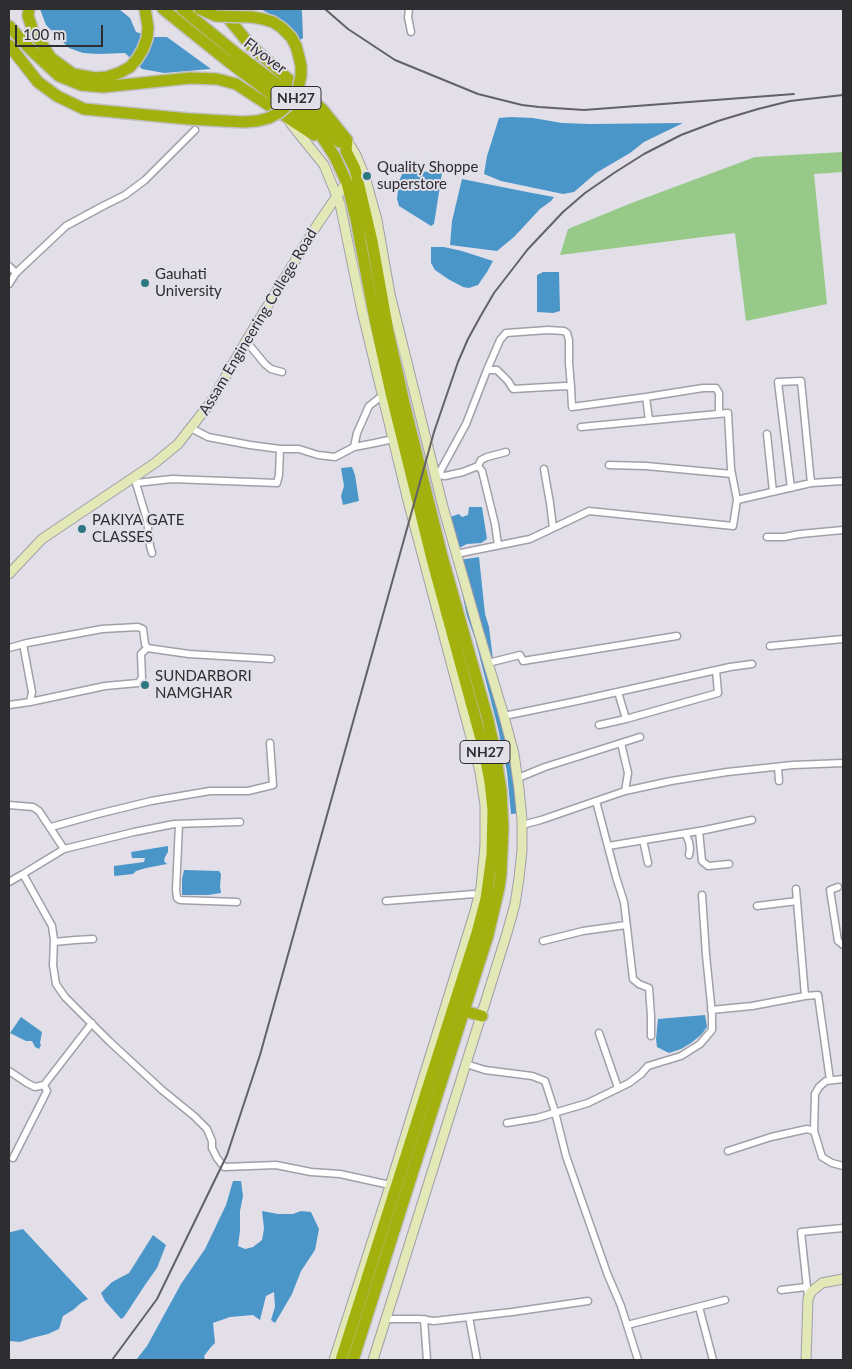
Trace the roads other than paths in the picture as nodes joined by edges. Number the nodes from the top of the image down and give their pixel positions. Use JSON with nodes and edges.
{"nodes":[{"id":1,"x":29,"y":9,"type":"edge"},
{"id":2,"x":144,"y":9,"type":"edge"},
{"id":3,"x":163,"y":9,"type":"edge"},
{"id":4,"x":182,"y":9,"type":"edge"},
{"id":5,"x":200,"y":9,"type":"edge"},
{"id":6,"x":218,"y":9,"type":"edge"},
{"id":7,"x":235,"y":9,"type":"edge"},
{"id":8,"x":409,"y":9,"type":"edge"},
{"id":9,"x":9,"y":26,"type":"edge"},
{"id":10,"x":411,"y":32,"type":"dead end"},
{"id":11,"x":244,"y":37,"type":"junction"},
{"id":12,"x":9,"y":45,"type":"edge"},
{"id":13,"x":233,"y":58,"type":"junction"},
{"id":14,"x":288,"y":118,"type":"junction"},
{"id":15,"x":195,"y":130,"type":"dead end"},
{"id":16,"x":326,"y":142,"type":"junction"},
{"id":17,"x":346,"y":145,"type":"junction"},
{"id":18,"x":355,"y":169,"type":"junction"},
{"id":19,"x":346,"y":183,"type":"junction"},
{"id":20,"x":337,"y":197,"type":"junction"},
{"id":21,"x":9,"y":266,"type":"edge"},
{"id":22,"x":16,"y":273,"type":"junction"},
{"id":23,"x":9,"y":284,"type":"edge"},
{"id":24,"x":246,"y":341,"type":"junction"},
{"id":25,"x":487,"y":370,"type":"junction"},
{"id":26,"x":282,"y":372,"type":"dead end"},
{"id":27,"x":571,"y":387,"type":"junction"},
{"id":28,"x":383,"y":395,"type":"junction"},
{"id":29,"x":646,"y":397,"type":"junction"},
{"id":30,"x":719,"y":414,"type":"junction"},
{"id":31,"x":649,"y":420,"type":"junction"},
{"id":32,"x":581,"y":427,"type":"dead end"},
{"id":33,"x":191,"y":428,"type":"junction"},
{"id":34,"x":767,"y":434,"type":"dead end"},
{"id":35,"x":393,"y":439,"type":"junction"},
{"id":36,"x":354,"y":446,"type":"junction"},
{"id":37,"x":280,"y":449,"type":"junction"},
{"id":38,"x":506,"y":452,"type":"dead end"},
{"id":39,"x":609,"y":465,"type":"dead end"},
{"id":40,"x":478,"y":466,"type":"junction"},
{"id":41,"x":544,"y":469,"type":"dead end"},
{"id":42,"x":732,"y":474,"type":"junction"},
{"id":43,"x":437,"y":477,"type":"junction"},
{"id":44,"x":135,"y":480,"type":"junction"},
{"id":45,"x":810,"y":480,"type":"junction"},
{"id":46,"x":843,"y":480,"type":"edge"},
{"id":47,"x":791,"y":485,"type":"junction"},
{"id":48,"x":773,"y":492,"type":"junction"},
{"id":49,"x":737,"y":500,"type":"junction"},
{"id":50,"x":552,"y":528,"type":"junction"},
{"id":51,"x":843,"y":530,"type":"edge"},
{"id":52,"x":767,"y":537,"type":"dead end"},
{"id":53,"x":498,"y":545,"type":"junction"},
{"id":54,"x":152,"y":553,"type":"dead end"},
{"id":55,"x":456,"y":554,"type":"junction"},
{"id":56,"x":9,"y":574,"type":"edge"},
{"id":57,"x":677,"y":636,"type":"dead end"},
{"id":58,"x":843,"y":639,"type":"edge"},
{"id":59,"x":23,"y":644,"type":"junction"},
{"id":60,"x":770,"y":646,"type":"dead end"},
{"id":61,"x":9,"y":648,"type":"edge"},
{"id":62,"x":147,"y":648,"type":"junction"},
{"id":63,"x":271,"y":659,"type":"dead end"},
{"id":64,"x":488,"y":664,"type":"junction"},
{"id":65,"x":752,"y":664,"type":"dead end"},
{"id":66,"x":716,"y":670,"type":"junction"},
{"id":67,"x":618,"y":692,"type":"junction"},
{"id":68,"x":30,"y":702,"type":"junction"},
{"id":69,"x":9,"y":705,"type":"edge"},
{"id":70,"x":504,"y":716,"type":"junction"},
{"id":71,"x":626,"y":719,"type":"junction"},
{"id":72,"x":599,"y":725,"type":"dead end"},
{"id":73,"x":640,"y":737,"type":"dead end"},
{"id":74,"x":621,"y":743,"type":"junction"},
{"id":75,"x":270,"y":744,"type":"dead end"},
{"id":76,"x":843,"y":763,"type":"edge"},
{"id":77,"x":778,"y":767,"type":"junction"},
{"id":78,"x":518,"y":778,"type":"junction"},
{"id":79,"x":779,"y":781,"type":"dead end"},
{"id":80,"x":625,"y":791,"type":"junction"},
{"id":81,"x":596,"y":801,"type":"junction"},
{"id":82,"x":9,"y":805,"type":"edge"},
{"id":83,"x":752,"y":820,"type":"dead end"},
{"id":84,"x":240,"y":822,"type":"dead end"},
{"id":85,"x":179,"y":824,"type":"junction"},
{"id":86,"x":522,"y":825,"type":"junction"},
{"id":87,"x":51,"y":828,"type":"junction"},
{"id":88,"x":698,"y":831,"type":"junction"},
{"id":89,"x":685,"y":833,"type":"junction"},
{"id":90,"x":643,"y":840,"type":"junction"},
{"id":91,"x":608,"y":846,"type":"junction"},
{"id":92,"x":64,"y":849,"type":"junction"},
{"id":93,"x":688,"y":856,"type":"dead end"},
{"id":94,"x":648,"y":863,"type":"dead end"},
{"id":95,"x":729,"y":864,"type":"dead end"},
{"id":96,"x":23,"y":874,"type":"junction"},
{"id":97,"x":9,"y":882,"type":"edge"},
{"id":98,"x":838,"y":887,"type":"dead end"},
{"id":99,"x":796,"y":889,"type":"dead end"},
{"id":100,"x":479,"y":896,"type":"junction"},
{"id":101,"x":702,"y":896,"type":"dead end"},
{"id":102,"x":386,"y":901,"type":"dead end"},
{"id":103,"x":797,"y":901,"type":"junction"},
{"id":104,"x":237,"y":902,"type":"dead end"},
{"id":105,"x":757,"y":906,"type":"dead end"},
{"id":106,"x":626,"y":925,"type":"junction"},
{"id":107,"x":93,"y":939,"type":"dead end"},
{"id":108,"x":543,"y":941,"type":"dead end"},
{"id":109,"x":54,"y":942,"type":"junction"},
{"id":110,"x":843,"y":945,"type":"edge"},
{"id":111,"x":805,"y":996,"type":"junction"},
{"id":112,"x":711,"y":1010,"type":"junction"},
{"id":113,"x":464,"y":1011,"type":"junction"},
{"id":114,"x":482,"y":1016,"type":"junction"},
{"id":115,"x":92,"y":1024,"type":"junction"},
{"id":116,"x":599,"y":1034,"type":"dead end"},
{"id":117,"x":651,"y":1036,"type":"dead end"},
{"id":118,"x":466,"y":1064,"type":"junction"},
{"id":119,"x":9,"y":1071,"type":"edge"},
{"id":120,"x":843,"y":1079,"type":"edge"},
{"id":121,"x":830,"y":1080,"type":"junction"},
{"id":122,"x":44,"y":1085,"type":"junction"},
{"id":123,"x":618,"y":1088,"type":"junction"},
{"id":124,"x":555,"y":1112,"type":"junction"},
{"id":125,"x":507,"y":1123,"type":"dead end"},
{"id":126,"x":814,"y":1131,"type":"junction"},
{"id":127,"x":728,"y":1152,"type":"dead end"},
{"id":128,"x":13,"y":1158,"type":"dead end"},
{"id":129,"x":843,"y":1166,"type":"edge"},
{"id":130,"x":390,"y":1185,"type":"junction"},
{"id":131,"x":843,"y":1228,"type":"edge"},
{"id":132,"x":843,"y":1279,"type":"edge"},
{"id":133,"x":806,"y":1287,"type":"junction"},
{"id":134,"x":781,"y":1290,"type":"dead end"},
{"id":135,"x":808,"y":1298,"type":"junction"},
{"id":136,"x":725,"y":1300,"type":"dead end"},
{"id":137,"x":588,"y":1301,"type":"dead end"},
{"id":138,"x":698,"y":1307,"type":"junction"},
{"id":139,"x":469,"y":1317,"type":"junction"},
{"id":140,"x":386,"y":1319,"type":"junction"},
{"id":141,"x":424,"y":1320,"type":"junction"},
{"id":142,"x":627,"y":1325,"type":"junction"},
{"id":143,"x":334,"y":1360,"type":"edge"},
{"id":144,"x":341,"y":1360,"type":"edge"},
{"id":145,"x":353,"y":1360,"type":"edge"},
{"id":146,"x":373,"y":1360,"type":"edge"},
{"id":147,"x":426,"y":1360,"type":"edge"},
{"id":148,"x":477,"y":1360,"type":"edge"},
{"id":149,"x":638,"y":1360,"type":"edge"},
{"id":150,"x":713,"y":1360,"type":"edge"},
{"id":151,"x":806,"y":1360,"type":"edge"}],
"edges":[{"from":1,"to":2,"type":"highway"},
{"from":3,"to":13,"type":"highway","name":"Flyover","number":"NH27"},
{"from":4,"to":13,"type":"highway","name":"Flyover","number":"NH27"},
{"from":5,"to":12,"type":"highway","bridge":true},
{"from":6,"to":11,"type":"highway"},
{"from":7,"to":11,"type":"highway"},
{"from":8,"to":10,"type":"street"},
{"from":9,"to":14,"type":"highway"},
{"from":11,"to":17,"type":"highway"},
{"from":13,"to":16,"type":"highway","name":"Flyover","number":"NH27"},
{"from":13,"to":17,"type":"highway","name":"Flyover","number":"NH27"},
{"from":14,"to":16,"type":"highway"},
{"from":14,"to":20,"type":"street"},
{"from":15,"to":22,"type":"street"},
{"from":16,"to":19,"type":"highway","number":"NH27"},
{"from":17,"to":18,"type":"highway","number":"NH27"},
{"from":17,"to":43,"type":"street"},
{"from":18,"to":19,"type":"street","name":"Assam Engineering College Road"},
{"from":18,"to":113,"type":"highway","number":"NH27"},
{"from":19,"to":20,"type":"street","name":"Assam Engineering College Road"},
{"from":19,"to":144,"type":"highway","number":"NH27"},
{"from":20,"to":24,"type":"street","name":"Assam Engineering College Road"},
{"from":20,"to":28,"type":"street"},
{"from":21,"to":22,"type":"street"},
{"from":22,"to":23,"type":"street"},
{"from":24,"to":26,"type":"street"},
{"from":24,"to":33,"type":"street","name":"Assam Engineering College Road"},
{"from":25,"to":27,"type":"street"},
{"from":25,"to":27,"type":"street"},
{"from":25,"to":43,"type":"street"},
{"from":27,"to":29,"type":"street"},
{"from":28,"to":35,"type":"street"},
{"from":28,"to":36,"type":"street"},
{"from":29,"to":30,"type":"street"},
{"from":29,"to":31,"type":"street"},
{"from":30,"to":31,"type":"street"},
{"from":30,"to":42,"type":"street"},
{"from":31,"to":32,"type":"street"},
{"from":33,"to":37,"type":"street"},
{"from":33,"to":44,"type":"street","name":"Assam Engineering College Road"},
{"from":34,"to":48,"type":"street"},
{"from":35,"to":36,"type":"street"},
{"from":35,"to":100,"type":"street"},
{"from":36,"to":37,"type":"street"},
{"from":37,"to":44,"type":"street"},
{"from":38,"to":40,"type":"street"},
{"from":39,"to":42,"type":"street"},
{"from":40,"to":43,"type":"street"},
{"from":40,"to":53,"type":"street"},
{"from":41,"to":50,"type":"street"},
{"from":42,"to":49,"type":"street"},
{"from":43,"to":55,"type":"street"},
{"from":44,"to":54,"type":"street"},
{"from":44,"to":56,"type":"street","name":"Assam Engineering College Road"},
{"from":45,"to":46,"type":"street"},
{"from":45,"to":47,"type":"street"},
{"from":45,"to":47,"type":"street"},
{"from":47,"to":48,"type":"street"},
{"from":48,"to":49,"type":"street"},
{"from":49,"to":50,"type":"street"},
{"from":50,"to":53,"type":"street"},
{"from":51,"to":52,"type":"street"},
{"from":53,"to":55,"type":"street"},
{"from":55,"to":64,"type":"street"},
{"from":57,"to":64,"type":"street"},
{"from":58,"to":60,"type":"street"},
{"from":59,"to":61,"type":"street"},
{"from":59,"to":62,"type":"street"},
{"from":59,"to":68,"type":"street"},
{"from":62,"to":63,"type":"street"},
{"from":62,"to":68,"type":"street"},
{"from":64,"to":70,"type":"street"},
{"from":65,"to":66,"type":"street"},
{"from":66,"to":67,"type":"street"},
{"from":66,"to":71,"type":"street"},
{"from":67,"to":70,"type":"street"},
{"from":67,"to":71,"type":"street"},
{"from":68,"to":69,"type":"street"},
{"from":70,"to":78,"type":"street"},
{"from":71,"to":72,"type":"street"},
{"from":73,"to":74,"type":"street"},
{"from":74,"to":78,"type":"street"},
{"from":74,"to":80,"type":"street"},
{"from":75,"to":87,"type":"street"},
{"from":76,"to":77,"type":"street"},
{"from":77,"to":79,"type":"street"},
{"from":77,"to":80,"type":"street"},
{"from":78,"to":86,"type":"street"},
{"from":80,"to":81,"type":"street"},
{"from":81,"to":86,"type":"street"},
{"from":81,"to":91,"type":"street"},
{"from":82,"to":87,"type":"street"},
{"from":83,"to":88,"type":"street"},
{"from":84,"to":85,"type":"street"},
{"from":85,"to":92,"type":"street"},
{"from":85,"to":104,"type":"street"},
{"from":86,"to":114,"type":"street"},
{"from":87,"to":92,"type":"street"},
{"from":88,"to":89,"type":"street"},
{"from":88,"to":95,"type":"street"},
{"from":89,"to":90,"type":"street"},
{"from":89,"to":93,"type":"street"},
{"from":90,"to":91,"type":"street"},
{"from":90,"to":94,"type":"street"},
{"from":91,"to":106,"type":"street"},
{"from":92,"to":96,"type":"street"},
{"from":96,"to":97,"type":"street"},
{"from":96,"to":109,"type":"street"},
{"from":98,"to":110,"type":"street"},
{"from":99,"to":103,"type":"street"},
{"from":100,"to":102,"type":"street"},
{"from":100,"to":130,"type":"street"},
{"from":101,"to":112,"type":"street"},
{"from":103,"to":105,"type":"street"},
{"from":103,"to":111,"type":"street"},
{"from":106,"to":108,"type":"street"},
{"from":106,"to":117,"type":"street"},
{"from":107,"to":109,"type":"street"},
{"from":109,"to":115,"type":"street"},
{"from":111,"to":112,"type":"street"},
{"from":111,"to":121,"type":"street"},
{"from":112,"to":123,"type":"street"},
{"from":113,"to":114,"type":"highway"},
{"from":113,"to":145,"type":"highway","number":"NH27"},
{"from":114,"to":118,"type":"street"},
{"from":115,"to":122,"type":"street"},
{"from":115,"to":130,"type":"street"},
{"from":116,"to":123,"type":"street"},
{"from":118,"to":124,"type":"street"},
{"from":118,"to":140,"type":"street"},
{"from":119,"to":122,"type":"street"},
{"from":120,"to":121,"type":"street"},
{"from":121,"to":126,"type":"street"},
{"from":122,"to":128,"type":"street"},
{"from":123,"to":124,"type":"street"},
{"from":124,"to":125,"type":"street"},
{"from":124,"to":142,"type":"street"},
{"from":126,"to":127,"type":"street"},
{"from":126,"to":129,"type":"street"},
{"from":130,"to":143,"type":"street"},
{"from":131,"to":133,"type":"street"},
{"from":132,"to":135,"type":"street"},
{"from":133,"to":134,"type":"street"},
{"from":133,"to":135,"type":"street"},
{"from":135,"to":151,"type":"street"},
{"from":136,"to":138,"type":"street"},
{"from":137,"to":139,"type":"street"},
{"from":138,"to":142,"type":"street"},
{"from":138,"to":150,"type":"street"},
{"from":139,"to":141,"type":"street"},
{"from":139,"to":148,"type":"street"},
{"from":140,"to":141,"type":"street"},
{"from":140,"to":146,"type":"street"},
{"from":141,"to":147,"type":"street"},
{"from":142,"to":149,"type":"street"}]}
